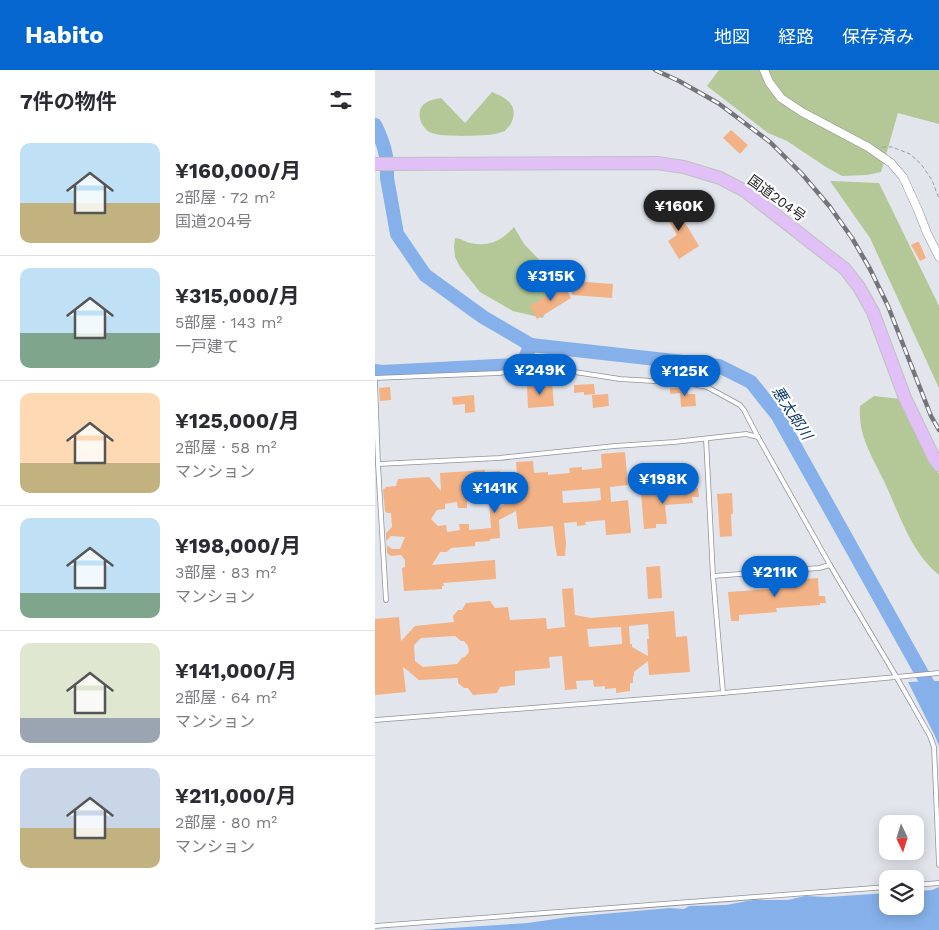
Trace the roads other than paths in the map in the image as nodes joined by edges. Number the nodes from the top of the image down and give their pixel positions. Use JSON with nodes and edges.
{"nodes":[{"id":1,"x":764,"y":70,"type":"edge"},
{"id":2,"x":375,"y":164,"type":"edge"},
{"id":3,"x":939,"y":257,"type":"edge"},
{"id":4,"x":375,"y":380,"type":"edge"},
{"id":5,"x":376,"y":435,"type":"edge"},
{"id":6,"x":758,"y":437,"type":"junction"},
{"id":7,"x":706,"y":439,"type":"junction"},
{"id":8,"x":378,"y":464,"type":"junction"},
{"id":9,"x":939,"y":464,"type":"edge"},
{"id":10,"x":830,"y":565,"type":"junction"},
{"id":11,"x":713,"y":576,"type":"junction"},
{"id":12,"x":386,"y":600,"type":"dead end"},
{"id":13,"x":939,"y":673,"type":"edge"},
{"id":14,"x":897,"y":678,"type":"junction"},
{"id":15,"x":723,"y":693,"type":"junction"},
{"id":16,"x":375,"y":720,"type":"edge"},
{"id":17,"x":939,"y":865,"type":"edge"},
{"id":18,"x":939,"y":883,"type":"edge"},
{"id":19,"x":924,"y":884,"type":"edge"},
{"id":20,"x":879,"y":888,"type":"edge"},
{"id":21,"x":375,"y":926,"type":"edge"}],
"edges":[{"from":1,"to":3,"type":"street"},
{"from":2,"to":9,"type":"highway","name":"国道204号"},
{"from":4,"to":5,"type":"lane"},
{"from":4,"to":6,"type":"lane"},
{"from":5,"to":8,"type":"lane"},
{"from":6,"to":7,"type":"lane"},
{"from":6,"to":10,"type":"lane"},
{"from":7,"to":8,"type":"lane"},
{"from":7,"to":11,"type":"lane"},
{"from":8,"to":12,"type":"lane"},
{"from":10,"to":11,"type":"lane"},
{"from":10,"to":14,"type":"lane"},
{"from":11,"to":15,"type":"lane"},
{"from":13,"to":14,"type":"lane"},
{"from":14,"to":15,"type":"lane"},
{"from":14,"to":17,"type":"lane"},
{"from":15,"to":16,"type":"lane"},
{"from":18,"to":19,"type":"lane"},
{"from":20,"to":21,"type":"lane"}]}
